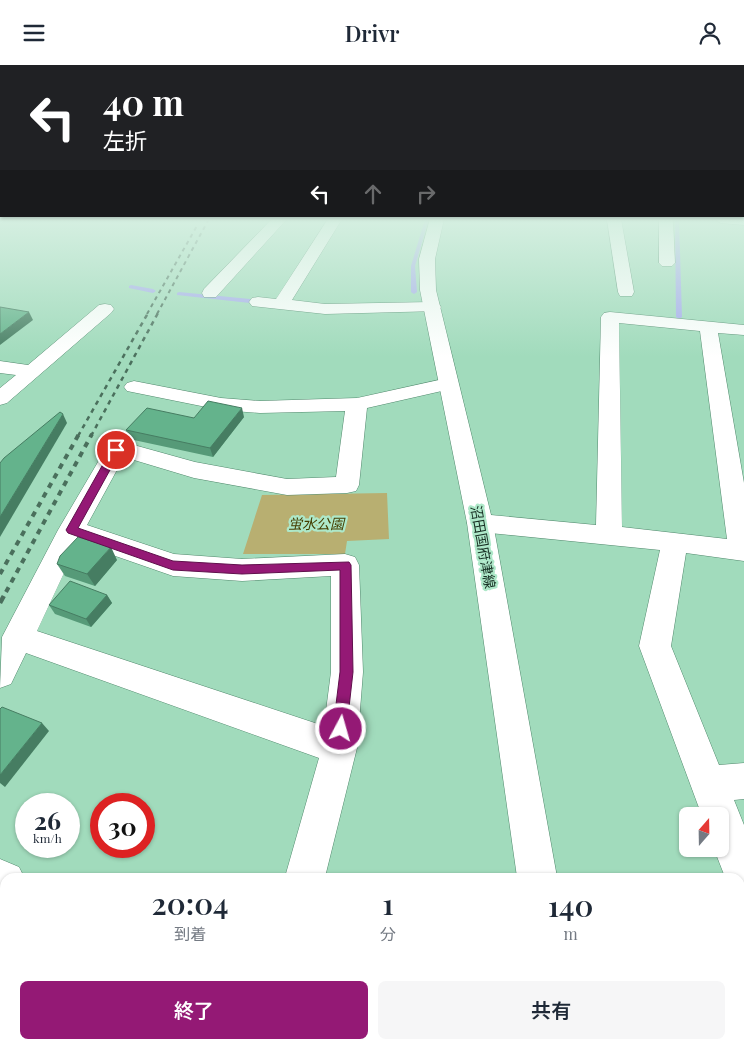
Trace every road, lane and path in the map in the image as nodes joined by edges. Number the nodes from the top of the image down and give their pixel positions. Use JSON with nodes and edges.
{"nodes":[{"id":1,"x":237,"y":265,"type":"edge"},
{"id":2,"x":306,"y":265,"type":"edge"},
{"id":3,"x":427,"y":265,"type":"edge"},
{"id":4,"x":622,"y":265,"type":"edge"},
{"id":5,"x":626,"y":292,"type":"dead end"},
{"id":6,"x":210,"y":293,"type":"dead end"},
{"id":7,"x":258,"y":302,"type":"dead end"},
{"id":8,"x":281,"y":305,"type":"junction"},
{"id":9,"x":432,"y":307,"type":"junction"},
{"id":10,"x":105,"y":309,"type":"dead end"},
{"id":11,"x":708,"y":327,"type":"junction"},
{"id":12,"x":744,"y":331,"type":"edge"},
{"id":13,"x":0,"y":367,"type":"edge"},
{"id":14,"x":32,"y":371,"type":"junction"},
{"id":15,"x":448,"y":384,"type":"junction"},
{"id":16,"x":134,"y":387,"type":"dead end"},
{"id":17,"x":0,"y":399,"type":"edge"},
{"id":18,"x":356,"y":404,"type":"junction"},
{"id":19,"x":480,"y":523,"type":"junction"},
{"id":20,"x":71,"y":530,"type":"junction"},
{"id":21,"x":610,"y":536,"type":"junction"},
{"id":22,"x":675,"y":542,"type":"junction"},
{"id":23,"x":743,"y":551,"type":"edge"},
{"id":24,"x":17,"y":637,"type":"junction"},
{"id":25,"x":0,"y":673,"type":"edge"},
{"id":26,"x":338,"y":748,"type":"junction"},
{"id":27,"x":727,"y":783,"type":"edge"},
{"id":28,"x":306,"y":873,"type":"edge"},
{"id":29,"x":536,"y":873,"type":"edge"},
{"id":30,"x":744,"y":873,"type":"edge"}],
"edges":[{"from":1,"to":6,"type":"street"},
{"from":2,"to":8,"type":"street"},
{"from":3,"to":9,"type":"street","name":"沼田国府津線"},
{"from":4,"to":5,"type":"street"},
{"from":7,"to":8,"type":"street"},
{"from":8,"to":9,"type":"street"},
{"from":9,"to":15,"type":"street","name":"沼田国府津線"},
{"from":10,"to":14,"type":"street"},
{"from":11,"to":12,"type":"street"},
{"from":11,"to":21,"type":"street"},
{"from":11,"to":23,"type":"street"},
{"from":13,"to":14,"type":"street"},
{"from":14,"to":17,"type":"street"},
{"from":15,"to":18,"type":"street"},
{"from":15,"to":19,"type":"street","name":"沼田国府津線"},
{"from":16,"to":18,"type":"street"},
{"from":18,"to":20,"type":"street"},
{"from":19,"to":21,"type":"street"},
{"from":19,"to":29,"type":"street","name":"沼田国府津線"},
{"from":20,"to":24,"type":"street"},
{"from":20,"to":26,"type":"street"},
{"from":21,"to":22,"type":"street"},
{"from":22,"to":23,"type":"street"},
{"from":22,"to":27,"type":"street"},
{"from":24,"to":25,"type":"street"},
{"from":24,"to":26,"type":"street"},
{"from":26,"to":28,"type":"street"},
{"from":27,"to":30,"type":"street"}]}
